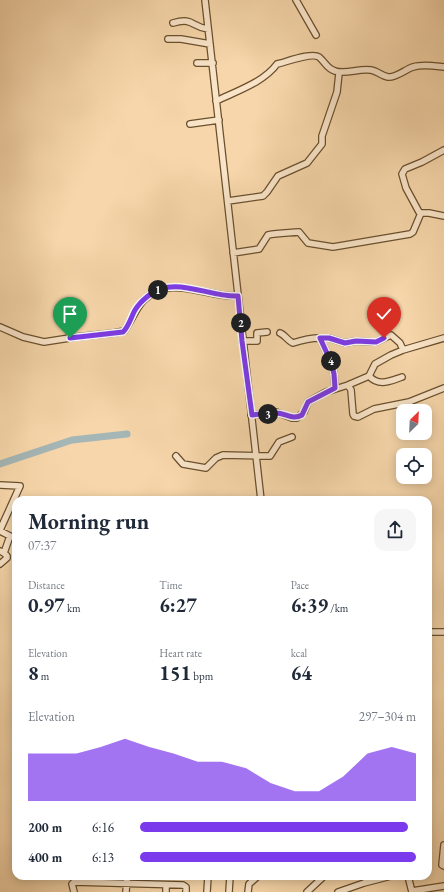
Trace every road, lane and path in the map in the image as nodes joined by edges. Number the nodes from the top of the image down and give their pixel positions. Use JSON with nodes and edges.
{"nodes":[{"id":1,"x":205,"y":0,"type":"edge"},
{"id":2,"x":296,"y":0,"type":"edge"},
{"id":3,"x":174,"y":23,"type":"dead end"},
{"id":4,"x":208,"y":29,"type":"junction"},
{"id":5,"x":316,"y":35,"type":"dead end"},
{"id":6,"x":168,"y":39,"type":"dead end"},
{"id":7,"x":210,"y":44,"type":"junction"},
{"id":8,"x":197,"y":63,"type":"dead end"},
{"id":9,"x":213,"y":63,"type":"junction"},
{"id":10,"x":444,"y":67,"type":"edge"},
{"id":11,"x":339,"y":72,"type":"junction"},
{"id":12,"x":216,"y":101,"type":"junction"},
{"id":13,"x":219,"y":120,"type":"junction"},
{"id":14,"x":190,"y":124,"type":"dead end"},
{"id":15,"x":444,"y":150,"type":"edge"},
{"id":16,"x":228,"y":201,"type":"junction"},
{"id":17,"x":421,"y":213,"type":"junction"},
{"id":18,"x":444,"y":216,"type":"edge"},
{"id":19,"x":233,"y":253,"type":"junction"},
{"id":20,"x":238,"y":296,"type":"junction"},
{"id":21,"x":0,"y":327,"type":"edge"},
{"id":22,"x":267,"y":332,"type":"dead end"},
{"id":23,"x":280,"y":333,"type":"dead end"},
{"id":24,"x":320,"y":338,"type":"junction"},
{"id":25,"x":444,"y":338,"type":"edge"},
{"id":26,"x":242,"y":341,"type":"junction"},
{"id":27,"x":403,"y":350,"type":"junction"},
{"id":28,"x":369,"y":376,"type":"junction"},
{"id":29,"x":402,"y":377,"type":"dead end"},
{"id":30,"x":348,"y":385,"type":"junction"},
{"id":31,"x":335,"y":388,"type":"junction"},
{"id":32,"x":444,"y":388,"type":"edge"},
{"id":33,"x":252,"y":415,"type":"junction"},
{"id":34,"x":292,"y":437,"type":"dead end"},
{"id":35,"x":256,"y":455,"type":"junction"},
{"id":36,"x":176,"y":456,"type":"dead end"},
{"id":37,"x":0,"y":486,"type":"edge"},
{"id":38,"x":15,"y":496,"type":"edge"},
{"id":39,"x":261,"y":496,"type":"edge"},
{"id":40,"x":12,"y":504,"type":"edge"},
{"id":41,"x":0,"y":530,"type":"edge"},
{"id":42,"x":2,"y":552,"type":"edge"},
{"id":43,"x":0,"y":564,"type":"edge"},
{"id":44,"x":432,"y":632,"type":"edge"},
{"id":45,"x":444,"y":632,"type":"edge"},
{"id":46,"x":444,"y":845,"type":"edge"},
{"id":47,"x":444,"y":866,"type":"edge"},
{"id":48,"x":126,"y":880,"type":"edge"},
{"id":49,"x":208,"y":880,"type":"edge"},
{"id":50,"x":230,"y":880,"type":"edge"},
{"id":51,"x":254,"y":880,"type":"edge"},
{"id":52,"x":320,"y":880,"type":"edge"},
{"id":53,"x":376,"y":880,"type":"edge"},
{"id":54,"x":409,"y":880,"type":"edge"},
{"id":55,"x":126,"y":884,"type":"junction"},
{"id":56,"x":166,"y":885,"type":"junction"},
{"id":57,"x":444,"y":886,"type":"edge"},
{"id":58,"x":74,"y":892,"type":"edge"},
{"id":59,"x":126,"y":892,"type":"edge"},
{"id":60,"x":166,"y":892,"type":"edge"},
{"id":61,"x":186,"y":892,"type":"edge"},
{"id":62,"x":207,"y":892,"type":"edge"},
{"id":63,"x":229,"y":892,"type":"edge"},
{"id":64,"x":248,"y":892,"type":"edge"},
{"id":65,"x":307,"y":892,"type":"edge"},
{"id":66,"x":338,"y":892,"type":"edge"},
{"id":67,"x":412,"y":892,"type":"edge"}],
"edges":[{"from":1,"to":4,"type":"street"},
{"from":2,"to":5,"type":"street"},
{"from":3,"to":4,"type":"street"},
{"from":4,"to":7,"type":"street"},
{"from":6,"to":7,"type":"street"},
{"from":7,"to":9,"type":"street"},
{"from":8,"to":9,"type":"street"},
{"from":9,"to":12,"type":"street"},
{"from":10,"to":11,"type":"street"},
{"from":11,"to":12,"type":"street"},
{"from":11,"to":16,"type":"street"},
{"from":12,"to":13,"type":"street"},
{"from":13,"to":14,"type":"street"},
{"from":13,"to":16,"type":"street"},
{"from":15,"to":17,"type":"street"},
{"from":16,"to":19,"type":"street"},
{"from":17,"to":18,"type":"street"},
{"from":17,"to":19,"type":"street"},
{"from":19,"to":20,"type":"street"},
{"from":20,"to":21,"type":"street"},
{"from":20,"to":26,"type":"street"},
{"from":22,"to":26,"type":"street"},
{"from":23,"to":24,"type":"street"},
{"from":24,"to":27,"type":"street"},
{"from":24,"to":31,"type":"street"},
{"from":25,"to":27,"type":"street"},
{"from":26,"to":33,"type":"street"},
{"from":27,"to":28,"type":"street"},
{"from":28,"to":29,"type":"street"},
{"from":28,"to":30,"type":"street"},
{"from":30,"to":31,"type":"street"},
{"from":30,"to":32,"type":"street"},
{"from":31,"to":33,"type":"street"},
{"from":33,"to":35,"type":"street"},
{"from":34,"to":35,"type":"street"},
{"from":35,"to":36,"type":"street"},
{"from":35,"to":39,"type":"street"},
{"from":37,"to":38,"type":"street"},
{"from":40,"to":41,"type":"street"},
{"from":41,"to":42,"type":"street"},
{"from":42,"to":43,"type":"street"},
{"from":44,"to":45,"type":"street"},
{"from":46,"to":47,"type":"street"},
{"from":48,"to":55,"type":"street"},
{"from":49,"to":62,"type":"street"},
{"from":50,"to":63,"type":"street"},
{"from":51,"to":64,"type":"street"},
{"from":52,"to":65,"type":"street"},
{"from":53,"to":66,"type":"street"},
{"from":54,"to":67,"type":"street"},
{"from":55,"to":56,"type":"street"},
{"from":55,"to":58,"type":"street"},
{"from":55,"to":59,"type":"street"},
{"from":56,"to":60,"type":"street"},
{"from":56,"to":61,"type":"street"},
{"from":57,"to":67,"type":"street"}]}
